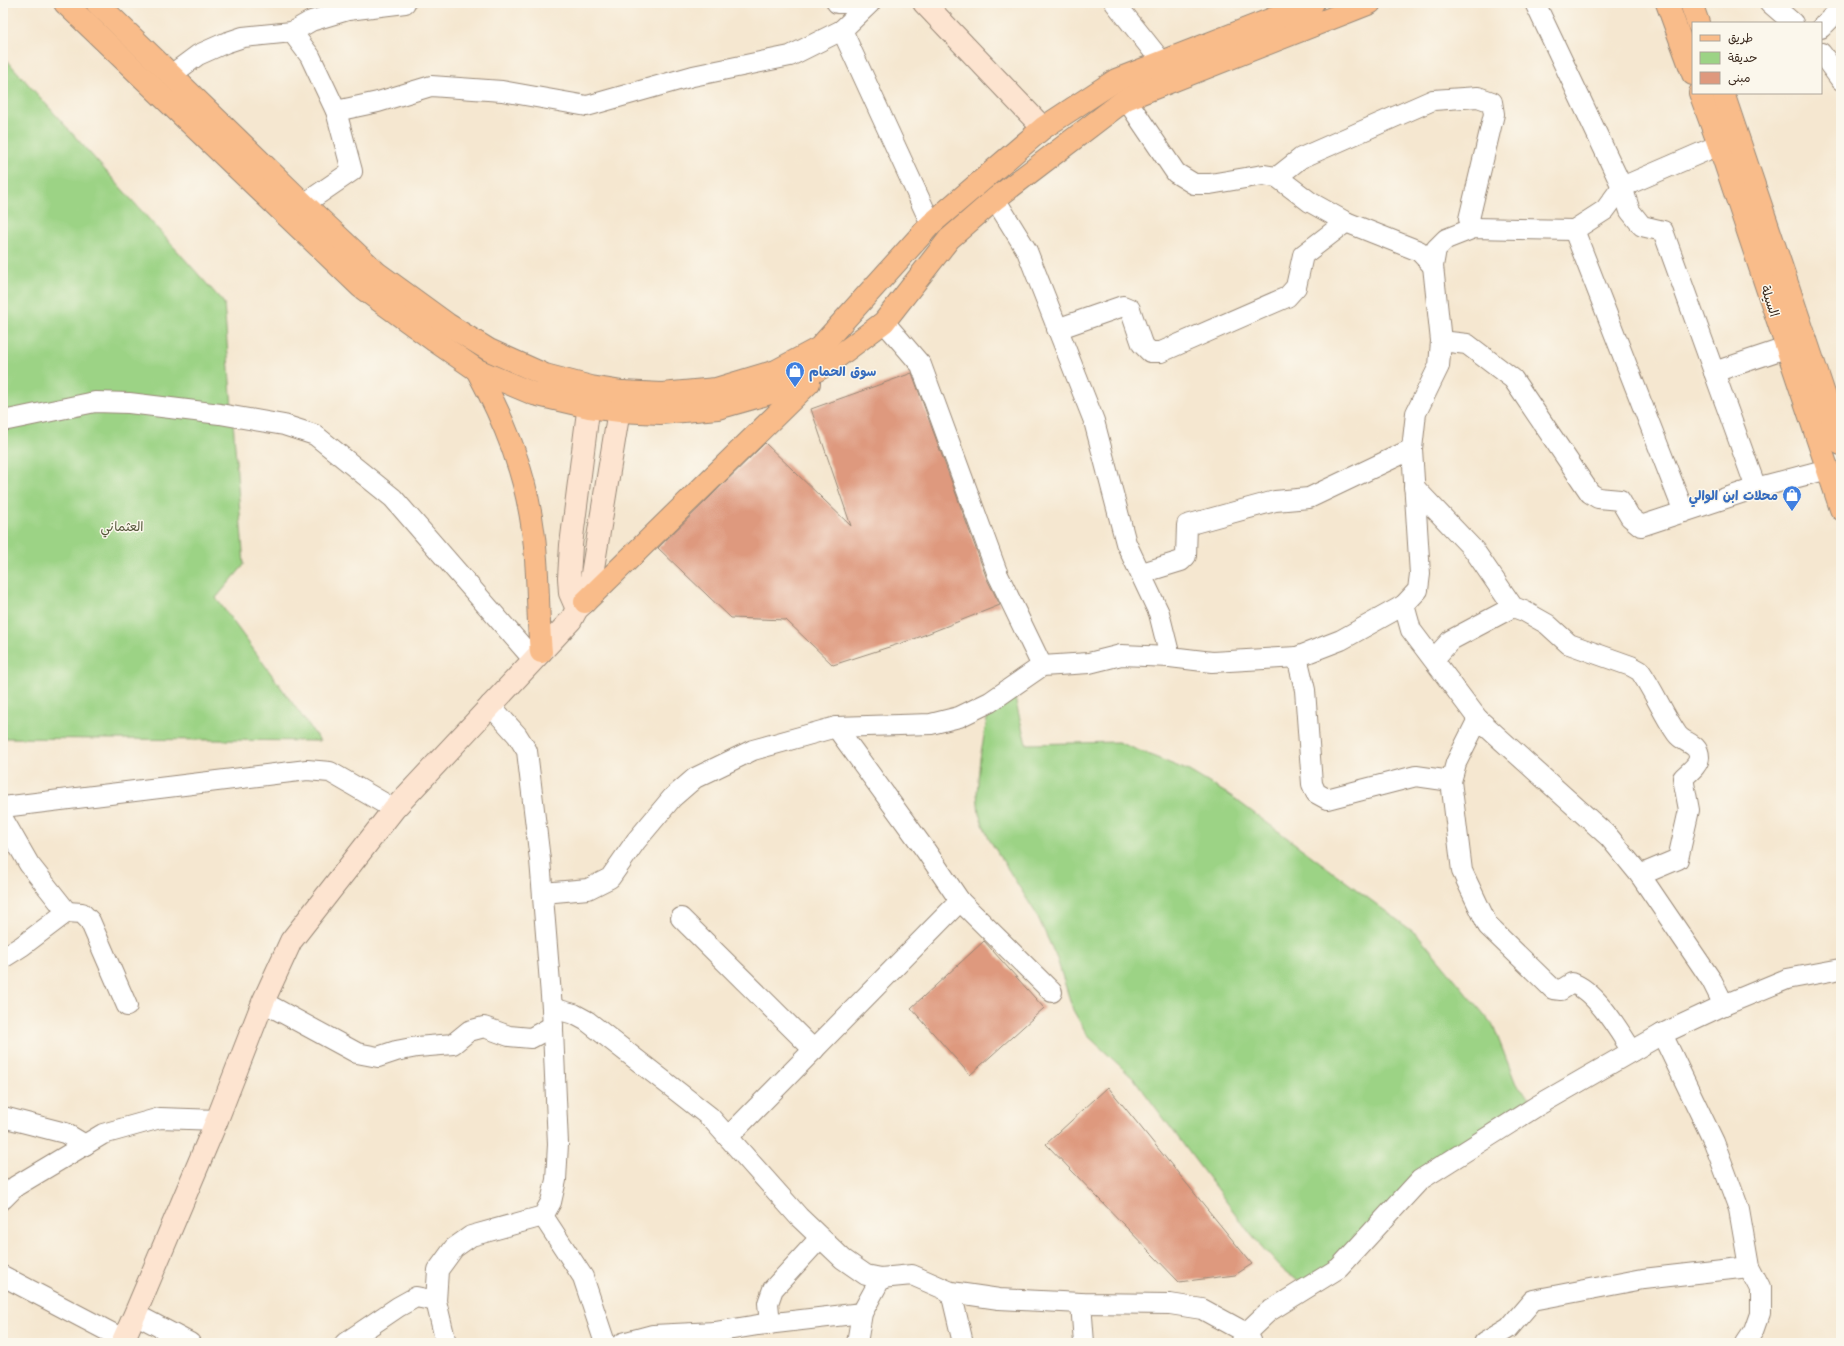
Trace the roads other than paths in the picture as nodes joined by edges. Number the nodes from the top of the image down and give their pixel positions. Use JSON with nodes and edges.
{"nodes":[{"id":1,"x":65,"y":3,"type":"edge"},
{"id":2,"x":97,"y":3,"type":"edge"},
{"id":3,"x":405,"y":3,"type":"edge"},
{"id":4,"x":837,"y":3,"type":"edge"},
{"id":5,"x":850,"y":3,"type":"edge"},
{"id":6,"x":870,"y":3,"type":"edge"},
{"id":7,"x":924,"y":3,"type":"edge"},
{"id":8,"x":1115,"y":3,"type":"edge"},
{"id":9,"x":1313,"y":3,"type":"edge"},
{"id":10,"x":1370,"y":3,"type":"edge"},
{"id":11,"x":1535,"y":3,"type":"edge"},
{"id":12,"x":1667,"y":3,"type":"edge"},
{"id":13,"x":1691,"y":3,"type":"edge"},
{"id":14,"x":1770,"y":3,"type":"edge"},
{"id":15,"x":1841,"y":8,"type":"edge"},
{"id":16,"x":1698,"y":22,"type":"edge"},
{"id":17,"x":1792,"y":22,"type":"edge"},
{"id":18,"x":1822,"y":27,"type":"edge"},
{"id":19,"x":842,"y":30,"type":"junction"},
{"id":20,"x":292,"y":32,"type":"junction"},
{"id":21,"x":1822,"y":54,"type":"edge"},
{"id":22,"x":1162,"y":62,"type":"junction"},
{"id":23,"x":1692,"y":71,"type":"edge"},
{"id":24,"x":172,"y":75,"type":"junction"},
{"id":25,"x":1841,"y":80,"type":"edge"},
{"id":26,"x":1700,"y":94,"type":"edge"},
{"id":27,"x":1723,"y":94,"type":"edge"},
{"id":28,"x":1126,"y":99,"type":"junction"},
{"id":29,"x":336,"y":111,"type":"junction"},
{"id":30,"x":1043,"y":128,"type":"junction"},
{"id":31,"x":1719,"y":144,"type":"junction"},
{"id":32,"x":1277,"y":177,"type":"junction"},
{"id":33,"x":1622,"y":187,"type":"junction"},
{"id":34,"x":995,"y":199,"type":"junction"},
{"id":35,"x":304,"y":204,"type":"junction"},
{"id":36,"x":1346,"y":222,"type":"junction"},
{"id":37,"x":931,"y":224,"type":"junction"},
{"id":38,"x":1474,"y":228,"type":"junction"},
{"id":39,"x":1574,"y":230,"type":"junction"},
{"id":40,"x":1433,"y":266,"type":"junction"},
{"id":41,"x":884,"y":322,"type":"junction"},
{"id":42,"x":1057,"y":328,"type":"junction"},
{"id":43,"x":1441,"y":341,"type":"junction"},
{"id":44,"x":1786,"y":348,"type":"junction"},
{"id":45,"x":828,"y":364,"type":"junction"},
{"id":46,"x":477,"y":370,"type":"junction"},
{"id":47,"x":1714,"y":372,"type":"junction"},
{"id":48,"x":590,"y":397,"type":"junction"},
{"id":49,"x":621,"y":401,"type":"junction"},
{"id":50,"x":3,"y":421,"type":"edge"},
{"id":51,"x":1841,"y":444,"type":"edge"},
{"id":52,"x":1412,"y":449,"type":"junction"},
{"id":53,"x":1834,"y":467,"type":"edge"},
{"id":54,"x":1414,"y":487,"type":"junction"},
{"id":55,"x":1756,"y":488,"type":"junction"},
{"id":56,"x":1841,"y":509,"type":"edge"},
{"id":57,"x":1684,"y":512,"type":"junction"},
{"id":58,"x":1142,"y":573,"type":"junction"},
{"id":59,"x":1404,"y":605,"type":"junction"},
{"id":60,"x":581,"y":606,"type":"junction"},
{"id":61,"x":1513,"y":607,"type":"junction"},
{"id":62,"x":537,"y":656,"type":"junction"},
{"id":63,"x":1170,"y":657,"type":"junction"},
{"id":64,"x":1298,"y":657,"type":"junction"},
{"id":65,"x":1434,"y":659,"type":"junction"},
{"id":66,"x":1042,"y":666,"type":"junction"},
{"id":67,"x":490,"y":705,"type":"junction"},
{"id":68,"x":1478,"y":719,"type":"junction"},
{"id":69,"x":836,"y":726,"type":"junction"},
{"id":70,"x":1452,"y":781,"type":"junction"},
{"id":71,"x":3,"y":807,"type":"edge"},
{"id":72,"x":394,"y":810,"type":"junction"},
{"id":73,"x":3,"y":819,"type":"edge"},
{"id":74,"x":1640,"y":876,"type":"junction"},
{"id":75,"x":543,"y":893,"type":"junction"},
{"id":76,"x":960,"y":901,"type":"junction"},
{"id":77,"x":67,"y":912,"type":"junction"},
{"id":78,"x":681,"y":918,"type":"dead end"},
{"id":79,"x":3,"y":958,"type":"edge"},
{"id":80,"x":1841,"y":969,"type":"edge"},
{"id":81,"x":1052,"y":992,"type":"dead end"},
{"id":82,"x":263,"y":1002,"type":"junction"},
{"id":83,"x":1724,"y":1005,"type":"junction"},
{"id":84,"x":127,"y":1006,"type":"dead end"},
{"id":85,"x":552,"y":1017,"type":"junction"},
{"id":86,"x":1662,"y":1034,"type":"junction"},
{"id":87,"x":814,"y":1050,"type":"junction"},
{"id":88,"x":1632,"y":1051,"type":"junction"},
{"id":89,"x":3,"y":1117,"type":"edge"},
{"id":90,"x":217,"y":1120,"type":"junction"},
{"id":91,"x":728,"y":1138,"type":"junction"},
{"id":92,"x":86,"y":1145,"type":"junction"},
{"id":93,"x":3,"y":1198,"type":"edge"},
{"id":94,"x":543,"y":1216,"type":"junction"},
{"id":95,"x":820,"y":1238,"type":"junction"},
{"id":96,"x":1749,"y":1267,"type":"junction"},
{"id":97,"x":3,"y":1276,"type":"edge"},
{"id":98,"x":881,"y":1278,"type":"junction"},
{"id":99,"x":951,"y":1292,"type":"junction"},
{"id":100,"x":436,"y":1301,"type":"junction"},
{"id":101,"x":1081,"y":1303,"type":"junction"},
{"id":102,"x":862,"y":1313,"type":"junction"},
{"id":103,"x":135,"y":1314,"type":"junction"},
{"id":104,"x":770,"y":1324,"type":"junction"},
{"id":105,"x":1246,"y":1340,"type":"edge"},
{"id":106,"x":123,"y":1341,"type":"edge"},
{"id":107,"x":190,"y":1343,"type":"edge"},
{"id":108,"x":345,"y":1343,"type":"edge"},
{"id":109,"x":446,"y":1343,"type":"edge"},
{"id":110,"x":605,"y":1343,"type":"edge"},
{"id":111,"x":623,"y":1343,"type":"edge"},
{"id":112,"x":857,"y":1343,"type":"edge"},
{"id":113,"x":963,"y":1343,"type":"edge"},
{"id":114,"x":1084,"y":1343,"type":"edge"},
{"id":115,"x":1484,"y":1343,"type":"edge"},
{"id":116,"x":1746,"y":1343,"type":"edge"}],
"edges":[{"from":1,"to":46,"type":"main road"},
{"from":2,"to":24,"type":"main road"},
{"from":3,"to":20,"type":"street"},
{"from":4,"to":5,"type":"street"},
{"from":6,"to":19,"type":"street"},
{"from":7,"to":30,"type":"main road"},
{"from":8,"to":22,"type":"street"},
{"from":9,"to":22,"type":"main road"},
{"from":10,"to":28,"type":"main road"},
{"from":11,"to":33,"type":"street"},
{"from":12,"to":23,"type":"main road"},
{"from":13,"to":16,"type":"main road"},
{"from":14,"to":17,"type":"street"},
{"from":15,"to":18,"type":"street"},
{"from":19,"to":29,"type":"street"},
{"from":19,"to":37,"type":"street"},
{"from":20,"to":24,"type":"street"},
{"from":20,"to":29,"type":"street"},
{"from":21,"to":25,"type":"street"},
{"from":22,"to":30,"type":"main road"},
{"from":24,"to":35,"type":"main road"},
{"from":26,"to":31,"type":"main road","name":"السيلة"},
{"from":27,"to":51,"type":"main road","name":"السيلة"},
{"from":28,"to":32,"type":"street"},
{"from":28,"to":34,"type":"main road"},
{"from":29,"to":35,"type":"street"},
{"from":30,"to":37,"type":"main road"},
{"from":31,"to":33,"type":"street"},
{"from":31,"to":44,"type":"main road","name":"السيلة"},
{"from":32,"to":36,"type":"street"},
{"from":32,"to":38,"type":"street"},
{"from":33,"to":39,"type":"street"},
{"from":33,"to":47,"type":"street"},
{"from":34,"to":41,"type":"main road"},
{"from":34,"to":42,"type":"street"},
{"from":35,"to":48,"type":"main road"},
{"from":36,"to":40,"type":"street"},
{"from":36,"to":42,"type":"street"},
{"from":37,"to":49,"type":"main road"},
{"from":38,"to":39,"type":"street"},
{"from":38,"to":40,"type":"street"},
{"from":39,"to":57,"type":"street"},
{"from":40,"to":43,"type":"street"},
{"from":41,"to":45,"type":"main road"},
{"from":41,"to":66,"type":"street"},
{"from":42,"to":58,"type":"street"},
{"from":43,"to":52,"type":"street"},
{"from":43,"to":57,"type":"street"},
{"from":44,"to":47,"type":"street"},
{"from":44,"to":53,"type":"main road","name":"السيلة"},
{"from":45,"to":49,"type":"main road"},
{"from":45,"to":60,"type":"main road"},
{"from":46,"to":48,"type":"main road"},
{"from":46,"to":62,"type":"main road"},
{"from":47,"to":55,"type":"street"},
{"from":48,"to":49,"type":"main road"},
{"from":48,"to":60,"type":"main road"},
{"from":49,"to":60,"type":"main road"},
{"from":50,"to":62,"type":"street"},
{"from":52,"to":54,"type":"street"},
{"from":52,"to":58,"type":"street"},
{"from":53,"to":55,"type":"street"},
{"from":53,"to":56,"type":"main road","name":"السيلة"},
{"from":54,"to":59,"type":"street"},
{"from":54,"to":61,"type":"street"},
{"from":55,"to":57,"type":"street"},
{"from":58,"to":63,"type":"street"},
{"from":59,"to":64,"type":"street"},
{"from":59,"to":65,"type":"street"},
{"from":60,"to":62,"type":"main road"},
{"from":61,"to":65,"type":"street"},
{"from":61,"to":74,"type":"street"},
{"from":62,"to":67,"type":"main road"},
{"from":63,"to":64,"type":"street"},
{"from":63,"to":66,"type":"street"},
{"from":64,"to":70,"type":"street"},
{"from":65,"to":68,"type":"street"},
{"from":66,"to":69,"type":"street"},
{"from":67,"to":72,"type":"main road"},
{"from":67,"to":75,"type":"street"},
{"from":68,"to":70,"type":"street"},
{"from":68,"to":74,"type":"street"},
{"from":69,"to":75,"type":"street"},
{"from":69,"to":76,"type":"street"},
{"from":70,"to":88,"type":"street"},
{"from":71,"to":72,"type":"street"},
{"from":72,"to":82,"type":"main road"},
{"from":73,"to":77,"type":"street"},
{"from":74,"to":83,"type":"street"},
{"from":75,"to":85,"type":"street"},
{"from":76,"to":81,"type":"street"},
{"from":76,"to":87,"type":"street"},
{"from":77,"to":79,"type":"street"},
{"from":77,"to":84,"type":"street"},
{"from":78,"to":87,"type":"street"},
{"from":80,"to":83,"type":"street"},
{"from":82,"to":85,"type":"street"},
{"from":82,"to":90,"type":"main road"},
{"from":83,"to":86,"type":"street"},
{"from":85,"to":91,"type":"street"},
{"from":85,"to":94,"type":"street"},
{"from":86,"to":88,"type":"street"},
{"from":86,"to":96,"type":"street"},
{"from":87,"to":91,"type":"street"},
{"from":88,"to":105,"type":"street"},
{"from":89,"to":92,"type":"street"},
{"from":90,"to":92,"type":"street"},
{"from":90,"to":103,"type":"main road"},
{"from":91,"to":95,"type":"street"},
{"from":92,"to":93,"type":"street"},
{"from":94,"to":100,"type":"street"},
{"from":94,"to":110,"type":"street"},
{"from":95,"to":98,"type":"street"},
{"from":95,"to":104,"type":"street"},
{"from":96,"to":115,"type":"street"},
{"from":96,"to":116,"type":"street"},
{"from":97,"to":106,"type":"street"},
{"from":98,"to":99,"type":"street"},
{"from":98,"to":102,"type":"street"},
{"from":99,"to":101,"type":"street"},
{"from":99,"to":113,"type":"street"},
{"from":100,"to":108,"type":"street"},
{"from":100,"to":109,"type":"street"},
{"from":101,"to":105,"type":"street"},
{"from":101,"to":114,"type":"street"},
{"from":102,"to":104,"type":"street"},
{"from":102,"to":112,"type":"street"},
{"from":103,"to":106,"type":"main road"},
{"from":103,"to":107,"type":"street"},
{"from":104,"to":111,"type":"street"}]}
